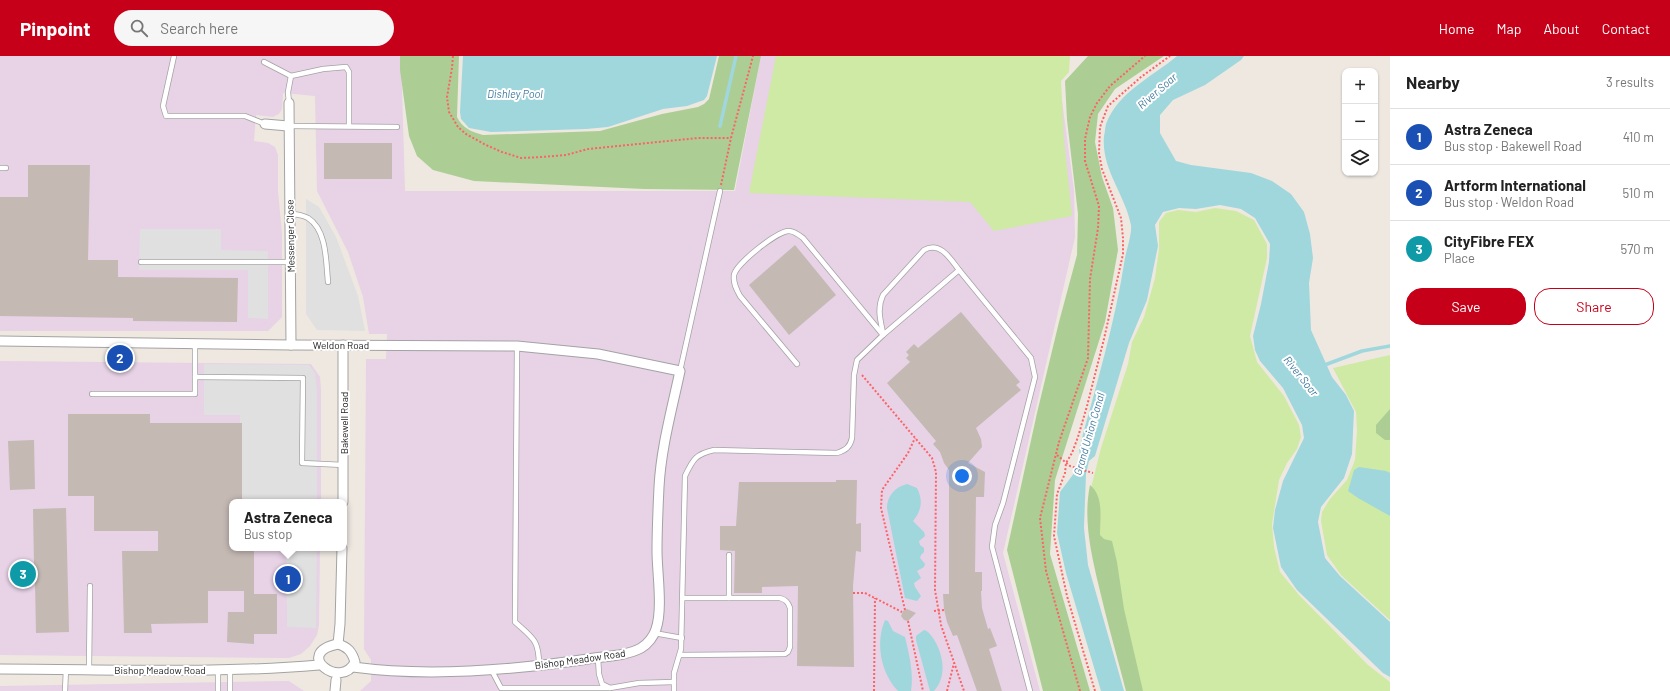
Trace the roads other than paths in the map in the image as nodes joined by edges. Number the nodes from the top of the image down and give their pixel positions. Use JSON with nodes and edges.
{"nodes":[{"id":1,"x":174,"y":56,"type":"edge"},
{"id":2,"x":264,"y":62,"type":"dead end"},
{"id":3,"x":291,"y":76,"type":"junction"},
{"id":4,"x":289,"y":103,"type":"joint"},
{"id":5,"x":265,"y":124,"type":"joint"},
{"id":6,"x":288,"y":126,"type":"junction"},
{"id":7,"x":349,"y":126,"type":"junction"},
{"id":8,"x":397,"y":127,"type":"dead end"},
{"id":9,"x":720,"y":191,"type":"road end"},
{"id":10,"x":290,"y":214,"type":"junction"},
{"id":11,"x":141,"y":262,"type":"dead end"},
{"id":12,"x":290,"y":262,"type":"junction"},
{"id":13,"x":959,"y":270,"type":"junction"},
{"id":14,"x":328,"y":282,"type":"dead end"},
{"id":15,"x":883,"y":335,"type":"junction"},
{"id":16,"x":0,"y":341,"type":"edge"},
{"id":17,"x":195,"y":343,"type":"junction"},
{"id":18,"x":291,"y":345,"type":"junction"},
{"id":19,"x":343,"y":345,"type":"junction"},
{"id":20,"x":517,"y":346,"type":"junction"},
{"id":21,"x":797,"y":364,"type":"dead end"},
{"id":22,"x":680,"y":371,"type":"junction"},
{"id":23,"x":195,"y":377,"type":"junction"},
{"id":24,"x":92,"y":394,"type":"dead end"},
{"id":25,"x":344,"y":465,"type":"junction"},
{"id":26,"x":343,"y":499,"type":"edge"},
{"id":27,"x":342,"y":551,"type":"edge"},
{"id":28,"x":729,"y":555,"type":"dead end"},
{"id":29,"x":90,"y":586,"type":"dead end"},
{"id":30,"x":683,"y":598,"type":"junction"},
{"id":31,"x":729,"y":598,"type":"junction"},
{"id":32,"x":654,"y":633,"type":"junction"},
{"id":33,"x":682,"y":638,"type":"junction"},
{"id":34,"x":338,"y":644,"type":"junction"},
{"id":35,"x":680,"y":655,"type":"junction"},
{"id":36,"x":598,"y":658,"type":"junction"},
{"id":37,"x":319,"y":665,"type":"junction"},
{"id":38,"x":539,"y":665,"type":"junction"},
{"id":39,"x":353,"y":667,"type":"junction"},
{"id":40,"x":0,"y":669,"type":"edge"},
{"id":41,"x":66,"y":669,"type":"junction"},
{"id":42,"x":89,"y":669,"type":"junction"},
{"id":43,"x":491,"y":669,"type":"junction"},
{"id":44,"x":218,"y":670,"type":"junction"},
{"id":45,"x":230,"y":670,"type":"junction"},
{"id":46,"x":336,"y":680,"type":"junction"},
{"id":47,"x":674,"y":682,"type":"junction"},
{"id":48,"x":610,"y":688,"type":"junction"},
{"id":49,"x":65,"y":691,"type":"edge"},
{"id":50,"x":218,"y":691,"type":"edge"},
{"id":51,"x":230,"y":691,"type":"edge"},
{"id":52,"x":335,"y":691,"type":"edge"},
{"id":53,"x":674,"y":691,"type":"edge"},
{"id":54,"x":1030,"y":691,"type":"edge"}],
"edges":[{"from":1,"to":5,"type":"lane"},
{"from":2,"to":3,"type":"lane"},
{"from":3,"to":4,"type":"lane"},
{"from":3,"to":7,"type":"lane"},
{"from":4,"to":6,"type":"street","name":"Messenger Close"},
{"from":5,"to":6,"type":"street"},
{"from":6,"to":7,"type":"lane"},
{"from":6,"to":10,"type":"street","name":"Messenger Close"},
{"from":7,"to":8,"type":"lane"},
{"from":9,"to":22,"type":"lane"},
{"from":10,"to":12,"type":"street","name":"Messenger Close"},
{"from":10,"to":14,"type":"lane"},
{"from":11,"to":12,"type":"lane"},
{"from":12,"to":18,"type":"street","name":"Messenger Close"},
{"from":13,"to":15,"type":"lane"},
{"from":13,"to":15,"type":"lane"},
{"from":13,"to":54,"type":"lane"},
{"from":15,"to":21,"type":"lane"},
{"from":15,"to":30,"type":"lane"},
{"from":16,"to":17,"type":"street","name":"Weldon Road"},
{"from":17,"to":18,"type":"street","name":"Weldon Road"},
{"from":17,"to":23,"type":"lane"},
{"from":18,"to":19,"type":"street","name":"Weldon Road"},
{"from":19,"to":20,"type":"street","name":"Weldon Road"},
{"from":19,"to":25,"type":"street","name":"Bakewell Road"},
{"from":20,"to":22,"type":"street","name":"Weldon Road"},
{"from":20,"to":38,"type":"lane"},
{"from":22,"to":32,"type":"street"},
{"from":23,"to":24,"type":"lane"},
{"from":23,"to":25,"type":"lane"},
{"from":25,"to":26,"type":"street","name":"Bakewell Road"},
{"from":27,"to":34,"type":"street"},
{"from":28,"to":31,"type":"lane"},
{"from":29,"to":42,"type":"lane"},
{"from":30,"to":31,"type":"lane"},
{"from":30,"to":33,"type":"lane"},
{"from":31,"to":35,"type":"lane"},
{"from":32,"to":33,"type":"lane"},
{"from":32,"to":36,"type":"street","name":"Bishop Meadow Road"},
{"from":33,"to":35,"type":"lane"},
{"from":34,"to":37,"type":"street"},
{"from":34,"to":39,"type":"street"},
{"from":35,"to":47,"type":"lane"},
{"from":36,"to":38,"type":"street","name":"Bishop Meadow Road"},
{"from":36,"to":48,"type":"lane"},
{"from":37,"to":45,"type":"street","name":"Bishop Meadow Road"},
{"from":37,"to":46,"type":"street"},
{"from":38,"to":43,"type":"street","name":"Bishop Meadow Road"},
{"from":39,"to":43,"type":"street","name":"Bishop Meadow Road"},
{"from":39,"to":46,"type":"street"},
{"from":40,"to":41,"type":"street","name":"Bishop Meadow Road"},
{"from":41,"to":42,"type":"street","name":"Bishop Meadow Road"},
{"from":41,"to":49,"type":"lane"},
{"from":42,"to":44,"type":"street","name":"Bishop Meadow Road"},
{"from":43,"to":48,"type":"lane"},
{"from":44,"to":45,"type":"street","name":"Bishop Meadow Road"},
{"from":44,"to":50,"type":"lane"},
{"from":45,"to":51,"type":"lane"},
{"from":46,"to":52,"type":"street"},
{"from":47,"to":48,"type":"lane"},
{"from":47,"to":53,"type":"lane"}]}
